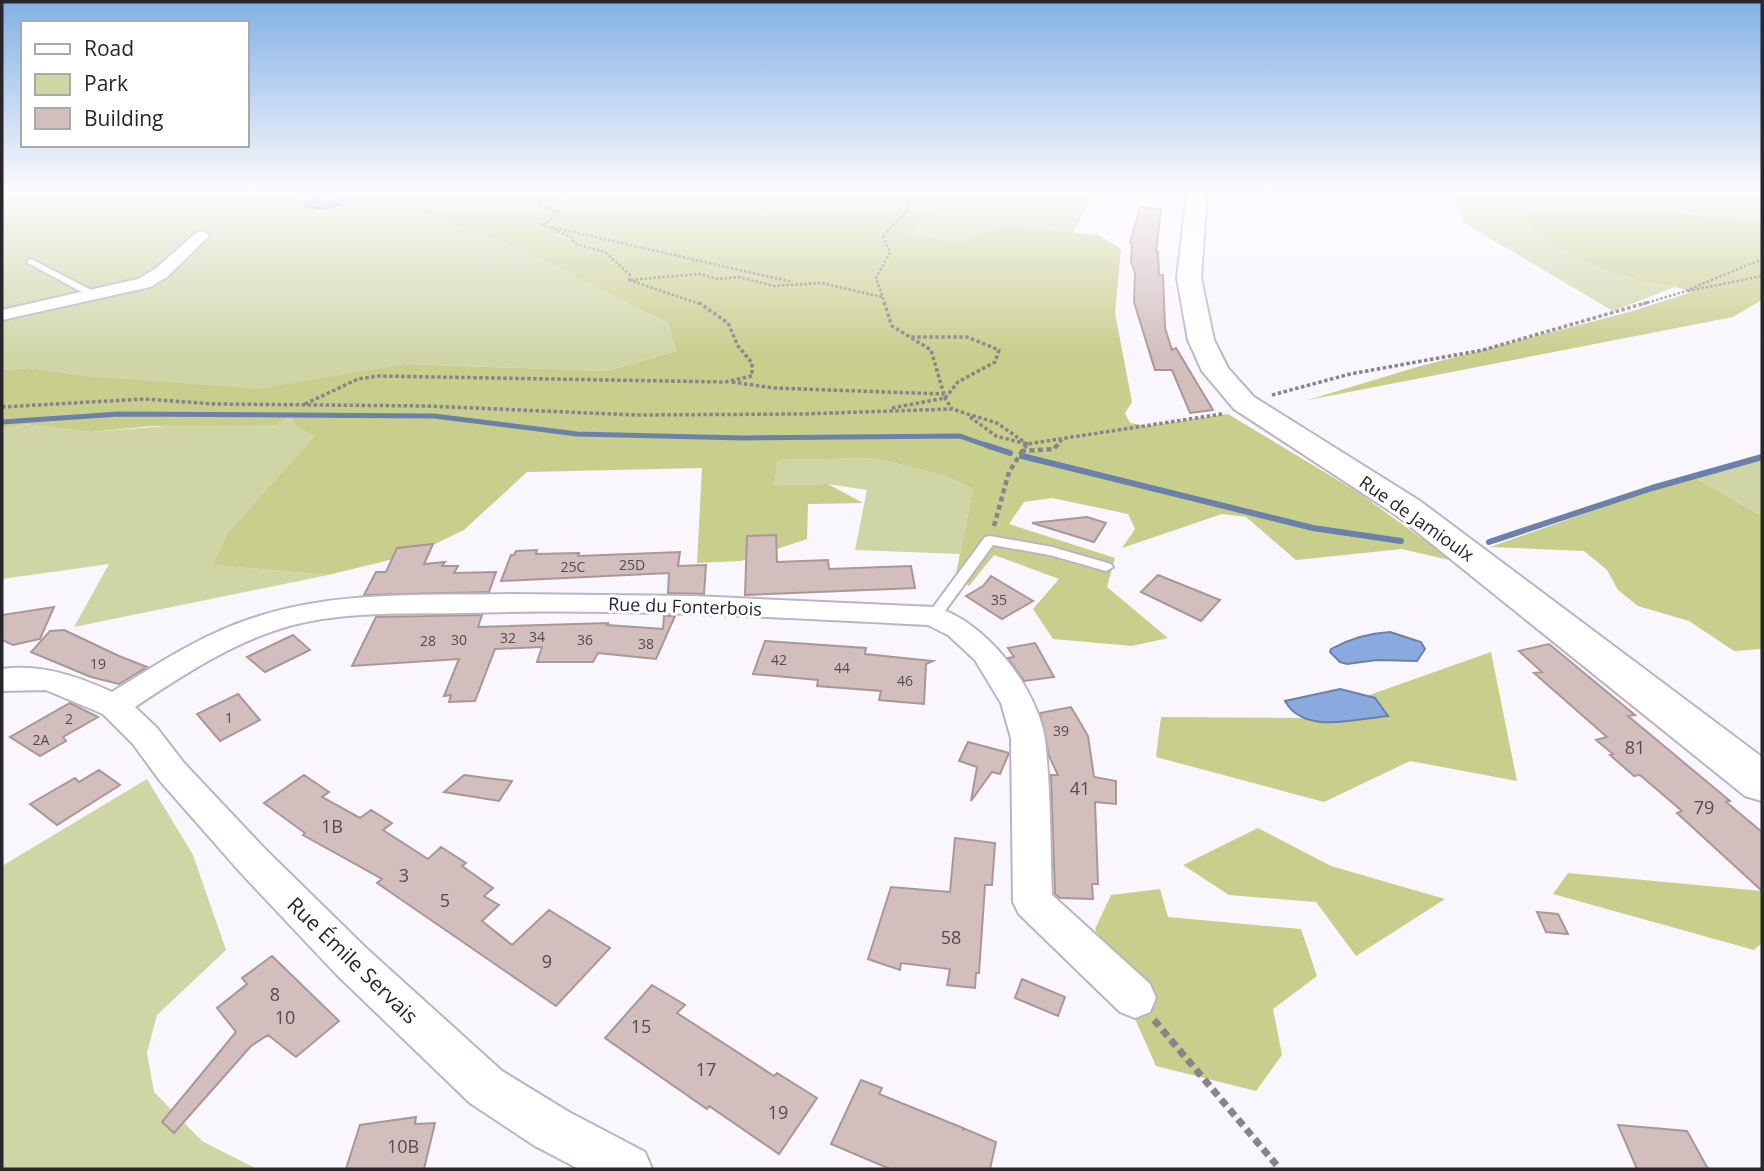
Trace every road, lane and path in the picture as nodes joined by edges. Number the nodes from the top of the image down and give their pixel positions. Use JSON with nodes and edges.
{"nodes":[{"id":1,"x":189,"y":247,"type":"edge"},
{"id":2,"x":586,"y":247,"type":"edge"},
{"id":3,"x":637,"y":247,"type":"edge"},
{"id":4,"x":887,"y":247,"type":"edge"},
{"id":5,"x":1192,"y":247,"type":"edge"},
{"id":6,"x":31,"y":261,"type":"dead end"},
{"id":7,"x":1762,"y":261,"type":"edge"},
{"id":8,"x":1762,"y":276,"type":"edge"},
{"id":9,"x":629,"y":280,"type":"junction"},
{"id":10,"x":800,"y":284,"type":"junction"},
{"id":11,"x":1683,"y":292,"type":"junction"},
{"id":12,"x":94,"y":295,"type":"junction"},
{"id":13,"x":883,"y":298,"type":"junction"},
{"id":14,"x":2,"y":315,"type":"edge"},
{"id":15,"x":910,"y":337,"type":"junction"},
{"id":16,"x":725,"y":382,"type":"junction"},
{"id":17,"x":944,"y":396,"type":"junction"},
{"id":18,"x":1244,"y":404,"type":"junction"},
{"id":19,"x":303,"y":405,"type":"junction"},
{"id":20,"x":2,"y":407,"type":"edge"},
{"id":21,"x":952,"y":409,"type":"junction"},
{"id":22,"x":878,"y":410,"type":"junction"},
{"id":23,"x":970,"y":416,"type":"junction"},
{"id":24,"x":1064,"y":437,"type":"junction"},
{"id":25,"x":1027,"y":444,"type":"junction"},
{"id":26,"x":1020,"y":451,"type":"junction"},
{"id":27,"x":990,"y":540,"type":"junction"},
{"id":28,"x":1106,"y":567,"type":"dead end"},
{"id":29,"x":934,"y":616,"type":"junction"},
{"id":30,"x":2,"y":680,"type":"edge"},
{"id":31,"x":114,"y":706,"type":"junction"},
{"id":32,"x":1762,"y":783,"type":"edge"},
{"id":33,"x":1135,"y":998,"type":"joint"},
{"id":34,"x":628,"y":1169,"type":"edge"},
{"id":35,"x":1280,"y":1169,"type":"edge"}],
"edges":[{"from":1,"to":12,"type":"street"},
{"from":2,"to":9,"type":"path"},
{"from":3,"to":10,"type":"path"},
{"from":4,"to":13,"type":"path"},
{"from":5,"to":18,"type":"street","name":"Rue de Jamioulx"},
{"from":6,"to":12,"type":"lane"},
{"from":7,"to":11,"type":"path"},
{"from":8,"to":11,"type":"path"},
{"from":9,"to":10,"type":"path"},
{"from":9,"to":16,"type":"path"},
{"from":10,"to":13,"type":"path"},
{"from":11,"to":18,"type":"path"},
{"from":12,"to":14,"type":"street"},
{"from":13,"to":15,"type":"path"},
{"from":15,"to":17,"type":"path"},
{"from":15,"to":17,"type":"path"},
{"from":16,"to":17,"type":"path"},
{"from":16,"to":19,"type":"path"},
{"from":17,"to":21,"type":"path"},
{"from":17,"to":22,"type":"path"},
{"from":18,"to":24,"type":"path"},
{"from":18,"to":32,"type":"street","name":"Rue de Jamioulx"},
{"from":19,"to":20,"type":"path"},
{"from":19,"to":22,"type":"path"},
{"from":21,"to":22,"type":"path"},
{"from":21,"to":23,"type":"path"},
{"from":23,"to":25,"type":"path"},
{"from":23,"to":25,"type":"path"},
{"from":24,"to":25,"type":"path"},
{"from":24,"to":26,"type":"path"},
{"from":25,"to":26,"type":"path"},
{"from":26,"to":27,"type":"path"},
{"from":27,"to":28,"type":"lane"},
{"from":27,"to":29,"type":"lane"},
{"from":29,"to":31,"type":"street","name":"Rue du Fonterbois"},
{"from":29,"to":33,"type":"street","name":"Rue du Fonterbois"},
{"from":30,"to":31,"type":"street"},
{"from":31,"to":34,"type":"street","name":"Rue Émile Servais"},
{"from":33,"to":35,"type":"path"}]}
